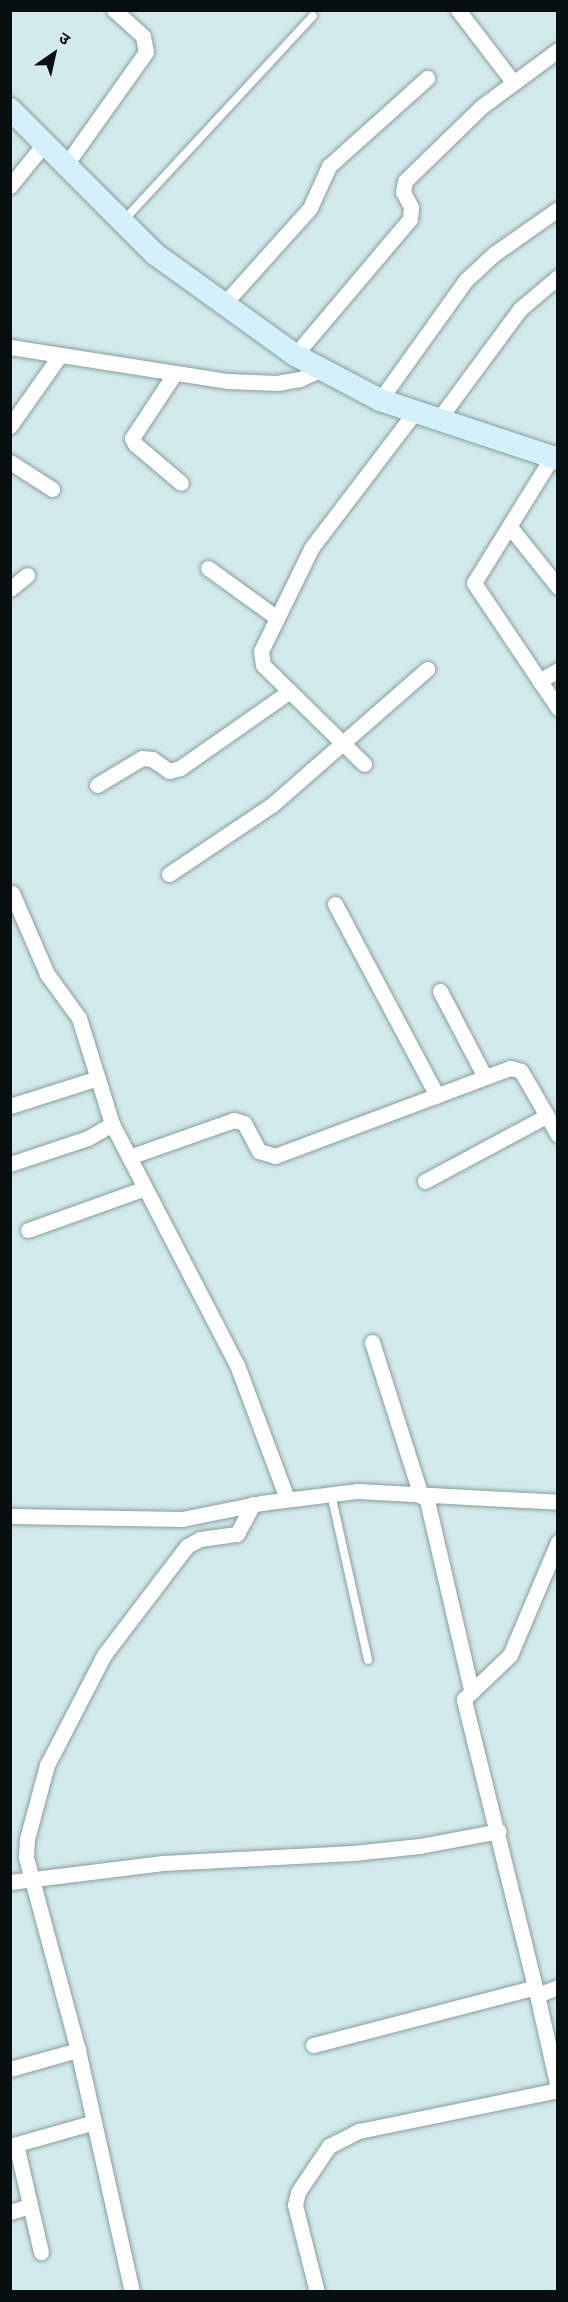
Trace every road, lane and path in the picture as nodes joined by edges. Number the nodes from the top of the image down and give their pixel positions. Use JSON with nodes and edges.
{"nodes":[{"id":1,"x":114,"y":10,"type":"edge"},
{"id":2,"x":458,"y":10,"type":"edge"},
{"id":3,"x":313,"y":16,"type":"dead end"},
{"id":4,"x":558,"y":50,"type":"edge"},
{"id":5,"x":427,"y":78,"type":"dead end"},
{"id":6,"x":513,"y":82,"type":"junction"},
{"id":7,"x":10,"y":109,"type":"edge"},
{"id":8,"x":45,"y":143,"type":"junction"},
{"id":9,"x":65,"y":166,"type":"junction"},
{"id":10,"x":10,"y":186,"type":"edge"},
{"id":11,"x":558,"y":209,"type":"edge"},
{"id":12,"x":122,"y":222,"type":"junction"},
{"id":13,"x":558,"y":277,"type":"edge"},
{"id":14,"x":223,"y":305,"type":"junction"},
{"id":15,"x":10,"y":347,"type":"edge"},
{"id":16,"x":60,"y":355,"type":"junction"},
{"id":17,"x":295,"y":355,"type":"junction"},
{"id":18,"x":322,"y":369,"type":"junction"},
{"id":19,"x":175,"y":373,"type":"junction"},
{"id":20,"x":380,"y":400,"type":"junction"},
{"id":21,"x":415,"y":412,"type":"junction"},
{"id":22,"x":438,"y":420,"type":"junction"},
{"id":23,"x":10,"y":426,"type":"edge"},
{"id":24,"x":555,"y":458,"type":"edge"},
{"id":25,"x":10,"y":462,"type":"edge"},
{"id":26,"x":181,"y":483,"type":"dead end"},
{"id":27,"x":52,"y":489,"type":"dead end"},
{"id":28,"x":510,"y":527,"type":"junction"},
{"id":29,"x":208,"y":568,"type":"dead end"},
{"id":30,"x":27,"y":575,"type":"dead end"},
{"id":31,"x":558,"y":587,"type":"edge"},
{"id":32,"x":10,"y":589,"type":"edge"},
{"id":33,"x":277,"y":618,"type":"junction"},
{"id":34,"x":427,"y":669,"type":"dead end"},
{"id":35,"x":558,"y":670,"type":"edge"},
{"id":36,"x":539,"y":681,"type":"junction"},
{"id":37,"x":290,"y":691,"type":"junction"},
{"id":38,"x":558,"y":708,"type":"edge"},
{"id":39,"x":343,"y":744,"type":"junction"},
{"id":40,"x":364,"y":764,"type":"dead end"},
{"id":41,"x":97,"y":785,"type":"dead end"},
{"id":42,"x":169,"y":874,"type":"dead end"},
{"id":43,"x":12,"y":893,"type":"edge"},
{"id":44,"x":335,"y":904,"type":"dead end"},
{"id":45,"x":440,"y":991,"type":"dead end"},
{"id":46,"x":485,"y":1077,"type":"junction"},
{"id":47,"x":98,"y":1078,"type":"junction"},
{"id":48,"x":437,"y":1096,"type":"junction"},
{"id":49,"x":10,"y":1106,"type":"edge"},
{"id":50,"x":546,"y":1116,"type":"junction"},
{"id":51,"x":112,"y":1124,"type":"junction"},
{"id":52,"x":558,"y":1135,"type":"edge"},
{"id":53,"x":129,"y":1157,"type":"junction"},
{"id":54,"x":10,"y":1164,"type":"edge"},
{"id":55,"x":426,"y":1181,"type":"dead end"},
{"id":56,"x":145,"y":1188,"type":"junction"},
{"id":57,"x":28,"y":1230,"type":"dead end"},
{"id":58,"x":372,"y":1342,"type":"dead end"},
{"id":59,"x":331,"y":1494,"type":"junction"},
{"id":60,"x":423,"y":1496,"type":"junction"},
{"id":61,"x":287,"y":1499,"type":"junction"},
{"id":62,"x":558,"y":1502,"type":"edge"},
{"id":63,"x":253,"y":1504,"type":"junction"},
{"id":64,"x":10,"y":1516,"type":"edge"},
{"id":65,"x":558,"y":1542,"type":"edge"},
{"id":66,"x":368,"y":1660,"type":"dead end"},
{"id":67,"x":471,"y":1690,"type":"junction"},
{"id":68,"x":499,"y":1831,"type":"junction"},
{"id":69,"x":33,"y":1881,"type":"junction"},
{"id":70,"x":10,"y":1882,"type":"edge"},
{"id":71,"x":558,"y":1988,"type":"edge"},
{"id":72,"x":536,"y":1991,"type":"junction"},
{"id":73,"x":313,"y":2045,"type":"dead end"},
{"id":74,"x":78,"y":2050,"type":"junction"},
{"id":75,"x":10,"y":2068,"type":"edge"},
{"id":76,"x":556,"y":2072,"type":"edge"},
{"id":77,"x":558,"y":2089,"type":"edge"},
{"id":78,"x":94,"y":2122,"type":"junction"},
{"id":79,"x":13,"y":2145,"type":"edge"},
{"id":80,"x":30,"y":2206,"type":"junction"},
{"id":81,"x":10,"y":2212,"type":"edge"},
{"id":82,"x":41,"y":2252,"type":"dead end"},
{"id":83,"x":132,"y":2292,"type":"edge"},
{"id":84,"x":317,"y":2292,"type":"edge"}],
"edges":[{"from":1,"to":9,"type":"street"},
{"from":2,"to":6,"type":"street"},
{"from":3,"to":12,"type":"lane"},
{"from":4,"to":6,"type":"street"},
{"from":5,"to":14,"type":"street"},
{"from":6,"to":17,"type":"street"},
{"from":7,"to":8,"type":"street"},
{"from":8,"to":9,"type":"street"},
{"from":8,"to":10,"type":"street"},
{"from":9,"to":12,"type":"street"},
{"from":11,"to":20,"type":"street"},
{"from":12,"to":14,"type":"street"},
{"from":13,"to":22,"type":"street"},
{"from":14,"to":17,"type":"street"},
{"from":15,"to":16,"type":"street"},
{"from":16,"to":19,"type":"street"},
{"from":16,"to":23,"type":"street"},
{"from":17,"to":18,"type":"street"},
{"from":18,"to":19,"type":"street"},
{"from":18,"to":20,"type":"street"},
{"from":19,"to":26,"type":"street"},
{"from":20,"to":21,"type":"street"},
{"from":21,"to":22,"type":"street"},
{"from":21,"to":33,"type":"street"},
{"from":22,"to":24,"type":"street"},
{"from":24,"to":28,"type":"street"},
{"from":25,"to":27,"type":"street"},
{"from":28,"to":31,"type":"street"},
{"from":28,"to":36,"type":"street"},
{"from":29,"to":33,"type":"street"},
{"from":30,"to":32,"type":"street"},
{"from":33,"to":37,"type":"street"},
{"from":34,"to":39,"type":"street"},
{"from":35,"to":36,"type":"street"},
{"from":36,"to":38,"type":"street"},
{"from":37,"to":39,"type":"street"},
{"from":37,"to":41,"type":"street"},
{"from":39,"to":40,"type":"street"},
{"from":39,"to":42,"type":"street"},
{"from":43,"to":47,"type":"street"},
{"from":44,"to":48,"type":"street"},
{"from":45,"to":46,"type":"street"},
{"from":46,"to":48,"type":"street"},
{"from":46,"to":50,"type":"street"},
{"from":47,"to":49,"type":"street"},
{"from":47,"to":51,"type":"street"},
{"from":48,"to":53,"type":"street"},
{"from":50,"to":52,"type":"street"},
{"from":50,"to":55,"type":"street"},
{"from":51,"to":53,"type":"street"},
{"from":51,"to":54,"type":"street"},
{"from":53,"to":56,"type":"street"},
{"from":56,"to":57,"type":"street"},
{"from":56,"to":61,"type":"street"},
{"from":58,"to":60,"type":"street"},
{"from":59,"to":60,"type":"street"},
{"from":59,"to":61,"type":"street"},
{"from":59,"to":66,"type":"lane"},
{"from":60,"to":62,"type":"street"},
{"from":60,"to":67,"type":"street"},
{"from":61,"to":63,"type":"street"},
{"from":63,"to":64,"type":"street"},
{"from":63,"to":69,"type":"street"},
{"from":65,"to":67,"type":"street"},
{"from":67,"to":68,"type":"street"},
{"from":68,"to":69,"type":"street"},
{"from":68,"to":72,"type":"street"},
{"from":69,"to":70,"type":"street"},
{"from":69,"to":74,"type":"street"},
{"from":71,"to":72,"type":"street"},
{"from":72,"to":73,"type":"street"},
{"from":72,"to":76,"type":"street"},
{"from":74,"to":75,"type":"street"},
{"from":74,"to":78,"type":"street"},
{"from":76,"to":77,"type":"street"},
{"from":77,"to":84,"type":"street"},
{"from":78,"to":79,"type":"street"},
{"from":78,"to":83,"type":"street"},
{"from":79,"to":80,"type":"street"},
{"from":80,"to":81,"type":"street"},
{"from":80,"to":82,"type":"street"}]}
